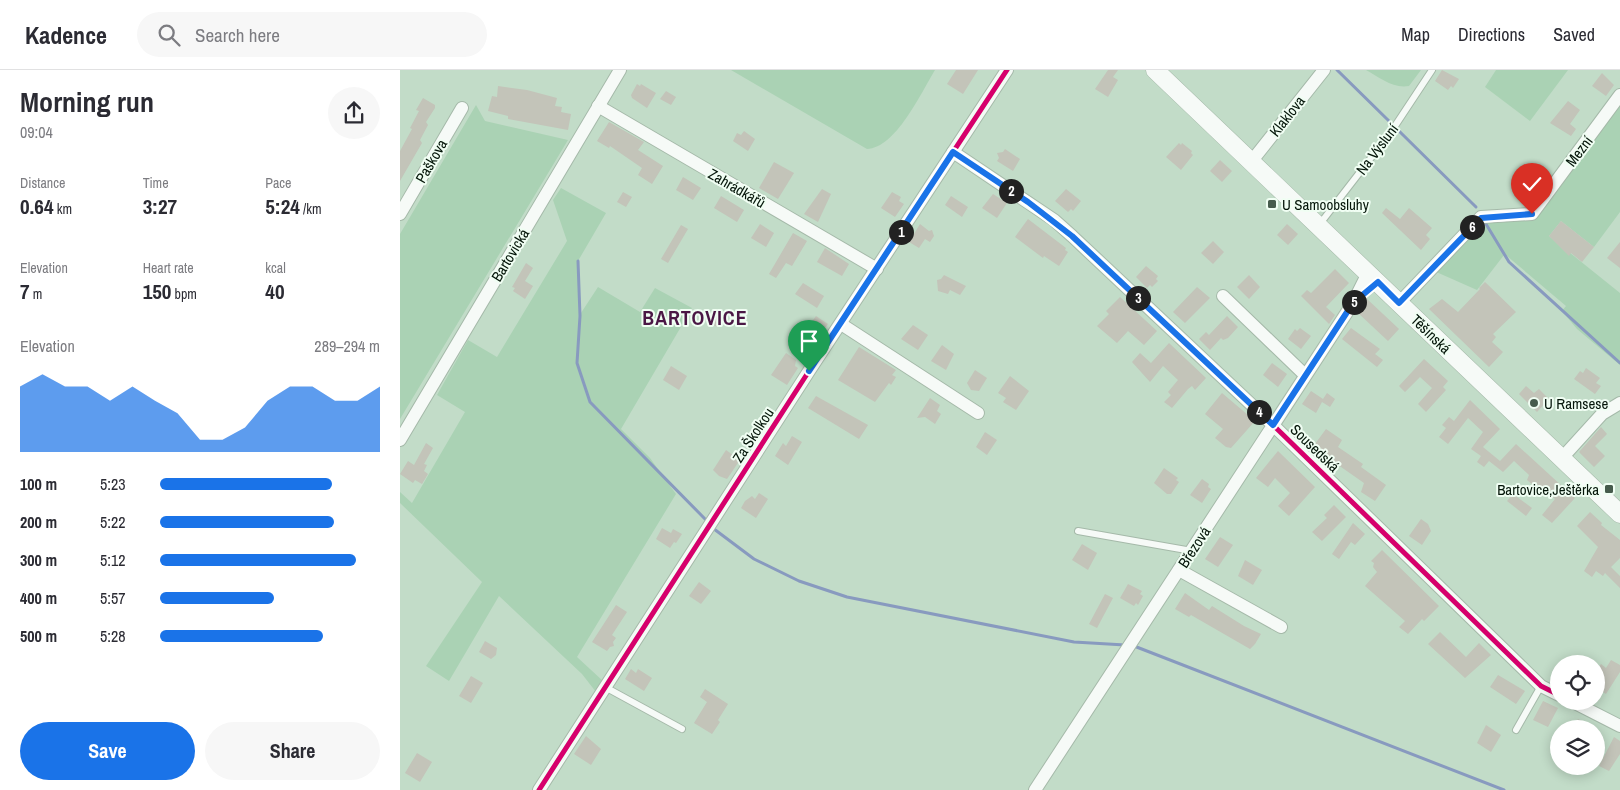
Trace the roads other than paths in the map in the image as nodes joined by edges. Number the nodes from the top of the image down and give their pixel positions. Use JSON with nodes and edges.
{"nodes":[{"id":1,"x":620,"y":70,"type":"edge"},
{"id":2,"x":1007,"y":70,"type":"edge"},
{"id":3,"x":1156,"y":70,"type":"edge"},
{"id":4,"x":1324,"y":70,"type":"edge"},
{"id":5,"x":1432,"y":70,"type":"edge"},
{"id":6,"x":1620,"y":96,"type":"edge"},
{"id":7,"x":598,"y":106,"type":"junction"},
{"id":8,"x":462,"y":108,"type":"dead end"},
{"id":9,"x":953,"y":152,"type":"junction"},
{"id":10,"x":1250,"y":162,"type":"junction"},
{"id":11,"x":400,"y":214,"type":"edge"},
{"id":12,"x":1318,"y":226,"type":"junction"},
{"id":13,"x":877,"y":269,"type":"junction"},
{"id":14,"x":1373,"y":278,"type":"junction"},
{"id":15,"x":1223,"y":296,"type":"dead end"},
{"id":16,"x":1399,"y":303,"type":"junction"},
{"id":17,"x":841,"y":324,"type":"junction"},
{"id":18,"x":1305,"y":374,"type":"junction"},
{"id":19,"x":1620,"y":403,"type":"edge"},
{"id":20,"x":978,"y":413,"type":"dead end"},
{"id":21,"x":1273,"y":425,"type":"junction"},
{"id":22,"x":400,"y":440,"type":"edge"},
{"id":23,"x":1562,"y":458,"type":"junction"},
{"id":24,"x":1620,"y":514,"type":"edge"},
{"id":25,"x":1078,"y":531,"type":"dead end"},
{"id":26,"x":1192,"y":551,"type":"junction"},
{"id":27,"x":1178,"y":570,"type":"junction"},
{"id":28,"x":1281,"y":627,"type":"dead end"},
{"id":29,"x":1540,"y":686,"type":"junction"},
{"id":30,"x":606,"y":687,"type":"junction"},
{"id":31,"x":1550,"y":691,"type":"edge"},
{"id":32,"x":1589,"y":710,"type":"edge"},
{"id":33,"x":1620,"y":726,"type":"edge"},
{"id":34,"x":682,"y":729,"type":"dead end"},
{"id":35,"x":1516,"y":730,"type":"dead end"},
{"id":36,"x":539,"y":790,"type":"edge"},
{"id":37,"x":1035,"y":790,"type":"edge"}],
"edges":[{"from":1,"to":7,"type":"street","name":"Bartovická"},
{"from":2,"to":9,"type":"street","name":"Za Školkou"},
{"from":3,"to":10,"type":"main road","name":"Těšínská"},
{"from":4,"to":10,"type":"street","name":"Klaklova"},
{"from":5,"to":12,"type":"lane","name":"Na Výsluní"},
{"from":6,"to":16,"type":"street","name":"Mezní"},
{"from":7,"to":13,"type":"street","name":"Zahrádkářů"},
{"from":7,"to":22,"type":"street","name":"Bartovická"},
{"from":8,"to":11,"type":"street","name":"Paškova"},
{"from":9,"to":13,"type":"street","name":"Za Školkou"},
{"from":9,"to":21,"type":"street","name":"Sousedská"},
{"from":10,"to":12,"type":"main road","name":"Těšínská"},
{"from":12,"to":14,"type":"main road","name":"Těšínská"},
{"from":13,"to":17,"type":"street","name":"Za Školkou"},
{"from":14,"to":16,"type":"main road","name":"Těšínská"},
{"from":14,"to":18,"type":"street","name":"Březová"},
{"from":15,"to":18,"type":"street"},
{"from":16,"to":23,"type":"main road","name":"Těšínská"},
{"from":17,"to":20,"type":"street"},
{"from":17,"to":30,"type":"street","name":"Za Školkou"},
{"from":18,"to":21,"type":"street","name":"Březová"},
{"from":19,"to":23,"type":"street"},
{"from":21,"to":26,"type":"street","name":"Březová"},
{"from":21,"to":29,"type":"street","name":"Sousedská"},
{"from":23,"to":24,"type":"main road","name":"Těšínská"},
{"from":25,"to":26,"type":"lane"},
{"from":26,"to":27,"type":"street","name":"Březová"},
{"from":27,"to":28,"type":"street"},
{"from":27,"to":37,"type":"street","name":"Březová"},
{"from":29,"to":31,"type":"street","name":"Sousedská"},
{"from":29,"to":35,"type":"lane"},
{"from":30,"to":34,"type":"lane"},
{"from":30,"to":36,"type":"street","name":"Za Školkou"},
{"from":32,"to":33,"type":"street"}]}
